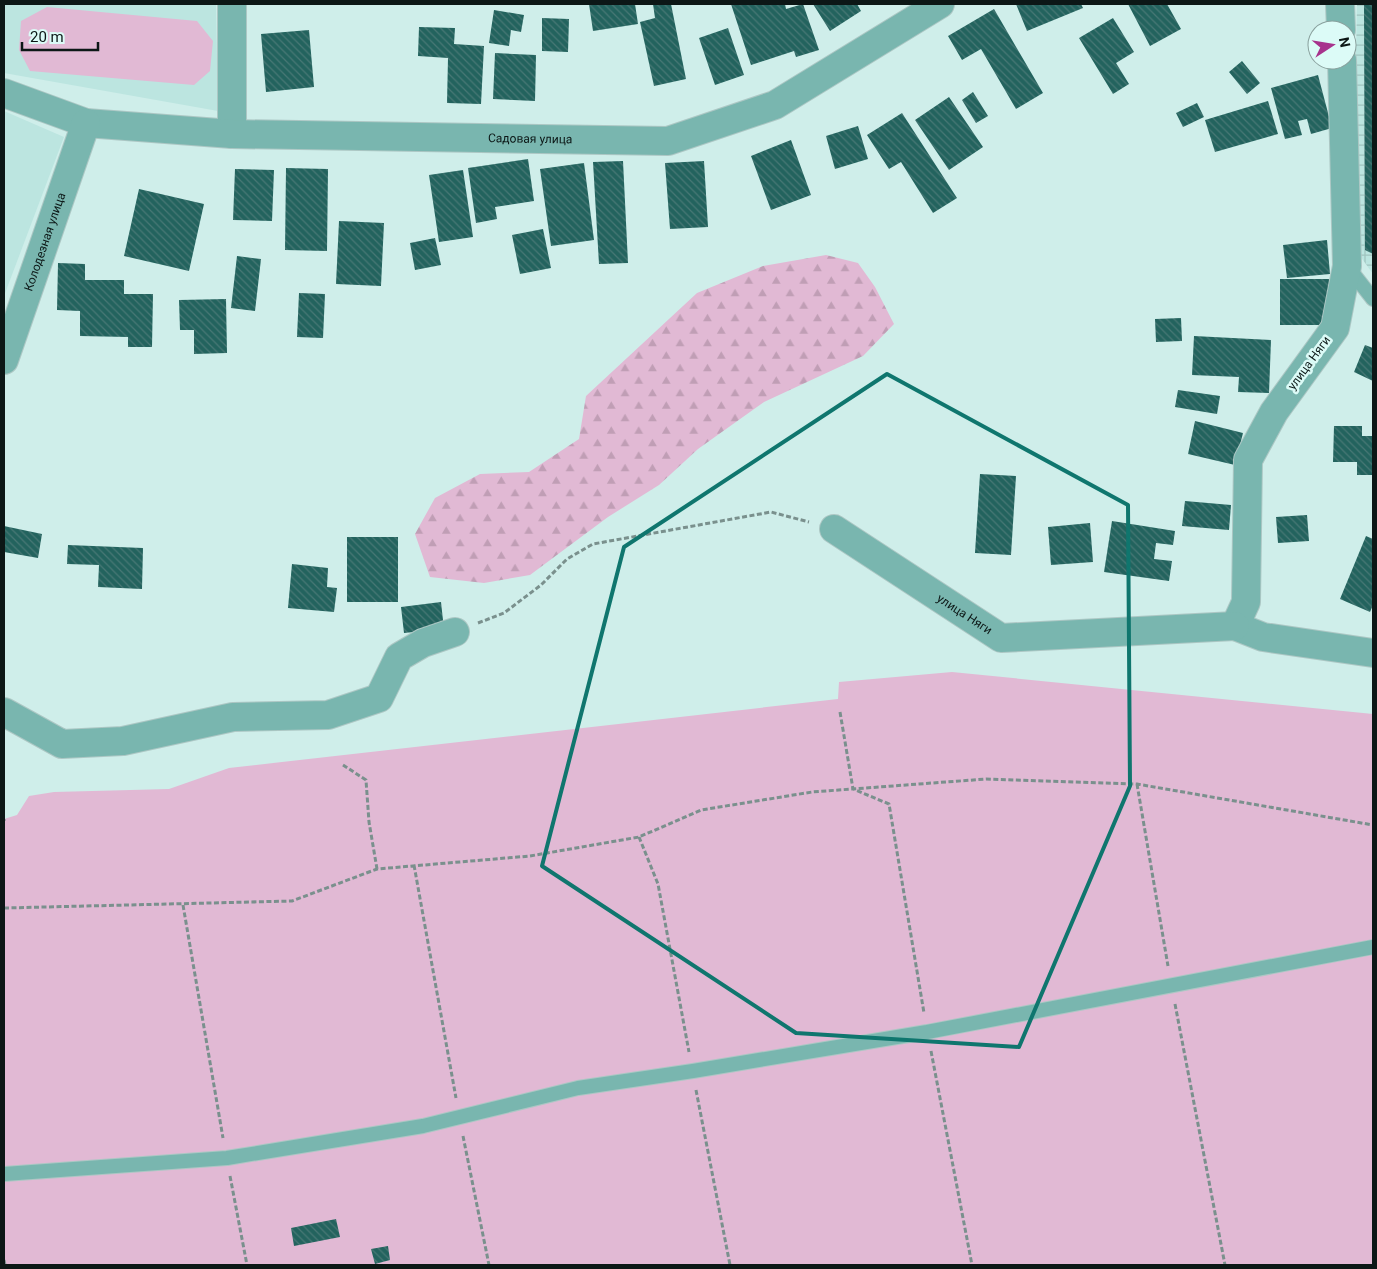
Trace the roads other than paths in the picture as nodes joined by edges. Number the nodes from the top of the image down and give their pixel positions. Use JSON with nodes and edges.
{"nodes":[{"id":1,"x":232,"y":4,"type":"edge"},
{"id":2,"x":940,"y":4,"type":"edge"},
{"id":3,"x":1340,"y":4,"type":"edge"},
{"id":4,"x":1341,"y":20,"type":"edge"},
{"id":5,"x":1342,"y":70,"type":"edge"},
{"id":6,"x":4,"y":93,"type":"edge"},
{"id":7,"x":86,"y":123,"type":"junction"},
{"id":8,"x":232,"y":134,"type":"junction"},
{"id":9,"x":1347,"y":266,"type":"junction"},
{"id":10,"x":1373,"y":300,"type":"edge"},
{"id":11,"x":4,"y":360,"type":"edge"},
{"id":12,"x":834,"y":528,"type":"road end"},
{"id":13,"x":1235,"y":626,"type":"junction"},
{"id":14,"x":455,"y":632,"type":"road end"},
{"id":15,"x":1373,"y":653,"type":"edge"},
{"id":16,"x":4,"y":712,"type":"edge"},
{"id":17,"x":1373,"y":947,"type":"edge"},
{"id":18,"x":4,"y":1174,"type":"edge"}],
"edges":[{"from":1,"to":8,"type":"street"},
{"from":2,"to":8,"type":"street","name":"Садовая улица"},
{"from":3,"to":4,"type":"street"},
{"from":5,"to":9,"type":"street","name":"улица Няги"},
{"from":6,"to":7,"type":"street","name":"Садовая улица"},
{"from":7,"to":8,"type":"street","name":"Садовая улица"},
{"from":7,"to":11,"type":"street","name":"Колодезная улица"},
{"from":9,"to":10,"type":"lane"},
{"from":9,"to":13,"type":"street","name":"улица Няги"},
{"from":12,"to":13,"type":"street","name":"улица Няги"},
{"from":13,"to":15,"type":"street","name":"улица Няги"},
{"from":14,"to":16,"type":"street"},
{"from":17,"to":18,"type":"lane"}]}
